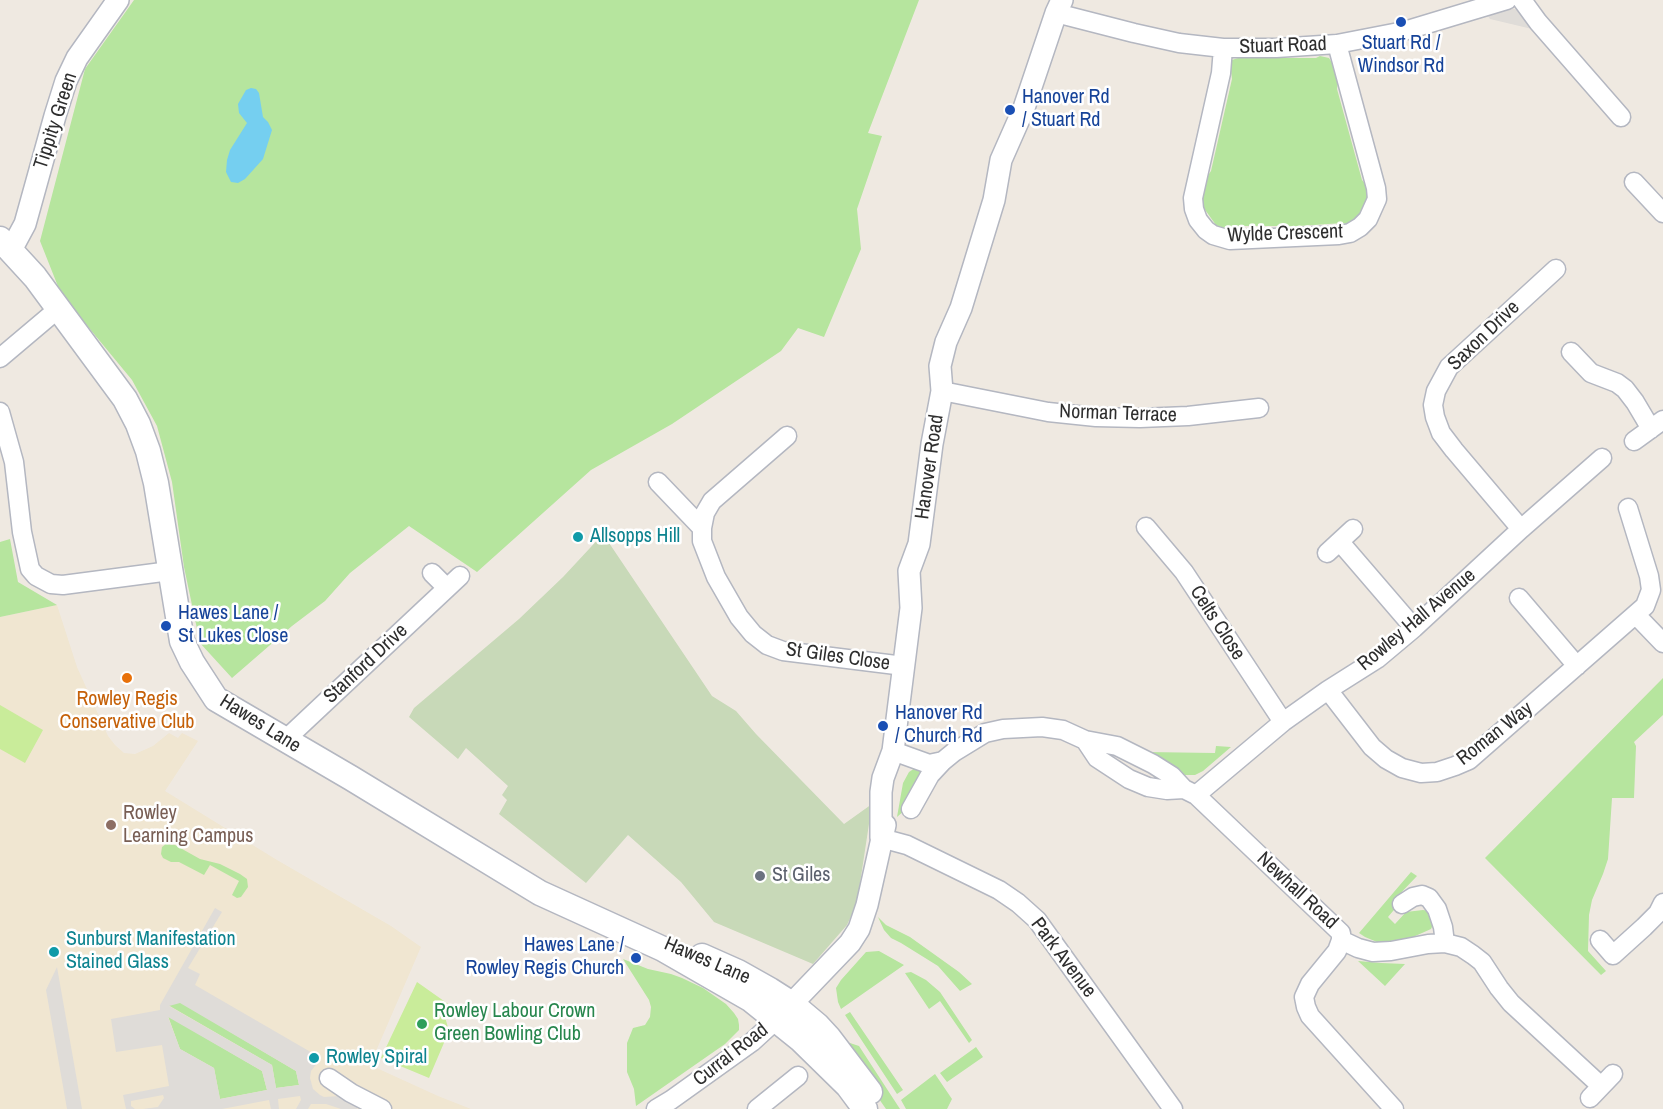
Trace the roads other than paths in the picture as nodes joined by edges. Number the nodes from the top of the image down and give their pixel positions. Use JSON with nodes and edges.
{"nodes":[{"id":1,"x":117,"y":0,"type":"edge"},
{"id":2,"x":1508,"y":0,"type":"edge"},
{"id":3,"x":1522,"y":0,"type":"edge"},
{"id":4,"x":1059,"y":4,"type":"edge"},
{"id":5,"x":1478,"y":4,"type":"edge"},
{"id":6,"x":1337,"y":44,"type":"junction"},
{"id":7,"x":1223,"y":48,"type":"junction"},
{"id":8,"x":1621,"y":117,"type":"dead end"},
{"id":9,"x":1634,"y":182,"type":"dead end"},
{"id":10,"x":1663,"y":213,"type":"edge"},
{"id":11,"x":6,"y":244,"type":"edge"},
{"id":12,"x":1557,"y":269,"type":"dead end"},
{"id":13,"x":58,"y":309,"type":"junction"},
{"id":14,"x":1571,"y":352,"type":"dead end"},
{"id":15,"x":0,"y":358,"type":"edge"},
{"id":16,"x":942,"y":390,"type":"junction"},
{"id":17,"x":1259,"y":408,"type":"dead end"},
{"id":18,"x":0,"y":412,"type":"edge"},
{"id":19,"x":1657,"y":424,"type":"edge"},
{"id":20,"x":787,"y":436,"type":"dead end"},
{"id":21,"x":1634,"y":441,"type":"dead end"},
{"id":22,"x":1602,"y":458,"type":"dead end"},
{"id":23,"x":658,"y":482,"type":"dead end"},
{"id":24,"x":1628,"y":508,"type":"dead end"},
{"id":25,"x":1146,"y":527,"type":"dead end"},
{"id":26,"x":702,"y":528,"type":"junction"},
{"id":27,"x":1521,"y":529,"type":"junction"},
{"id":28,"x":1340,"y":541,"type":"dead end"},
{"id":29,"x":170,"y":571,"type":"junction"},
{"id":30,"x":432,"y":573,"type":"dead end"},
{"id":31,"x":1519,"y":598,"type":"dead end"},
{"id":32,"x":1636,"y":615,"type":"junction"},
{"id":33,"x":1414,"y":628,"type":"junction"},
{"id":34,"x":1663,"y":643,"type":"edge"},
{"id":35,"x":904,"y":666,"type":"junction"},
{"id":36,"x":1577,"y":666,"type":"junction"},
{"id":37,"x":1328,"y":690,"type":"junction"},
{"id":38,"x":1283,"y":722,"type":"junction"},
{"id":39,"x":285,"y":740,"type":"junction"},
{"id":40,"x":893,"y":751,"type":"junction"},
{"id":41,"x":943,"y":761,"type":"junction"},
{"id":42,"x":1190,"y":792,"type":"junction"},
{"id":43,"x":910,"y":809,"type":"dead end"},
{"id":44,"x":881,"y":838,"type":"junction"},
{"id":45,"x":1663,"y":903,"type":"edge"},
{"id":46,"x":1402,"y":904,"type":"dead end"},
{"id":47,"x":1341,"y":939,"type":"junction"},
{"id":48,"x":1600,"y":939,"type":"dead end"},
{"id":49,"x":1444,"y":943,"type":"junction"},
{"id":50,"x":784,"y":1012,"type":"junction"},
{"id":51,"x":798,"y":1076,"type":"dead end"},
{"id":52,"x":329,"y":1078,"type":"dead end"},
{"id":53,"x":1601,"y":1086,"type":"dead end"},
{"id":54,"x":382,"y":1109,"type":"edge"},
{"id":55,"x":656,"y":1109,"type":"edge"},
{"id":56,"x":757,"y":1109,"type":"edge"},
{"id":57,"x":865,"y":1109,"type":"edge"},
{"id":58,"x":880,"y":1109,"type":"edge"},
{"id":59,"x":1173,"y":1109,"type":"edge"},
{"id":60,"x":1394,"y":1109,"type":"edge"}],
"edges":[{"from":1,"to":11,"type":"street","name":"Tippity Green"},
{"from":2,"to":5,"type":"street","name":"Stuart Road"},
{"from":3,"to":8,"type":"street"},
{"from":4,"to":7,"type":"street","name":"Stuart Road"},
{"from":4,"to":16,"type":"street","name":"Hanover Road"},
{"from":5,"to":6,"type":"street","name":"Stuart Road"},
{"from":6,"to":7,"type":"street","name":"Stuart Road"},
{"from":6,"to":7,"type":"street","name":"Wylde Crescent"},
{"from":9,"to":10,"type":"street"},
{"from":11,"to":13,"type":"main road","name":"Hawes Lane"},
{"from":12,"to":27,"type":"street","name":"Saxon Drive"},
{"from":13,"to":15,"type":"street"},
{"from":13,"to":29,"type":"main road","name":"Hawes Lane"},
{"from":14,"to":19,"type":"street"},
{"from":16,"to":17,"type":"street","name":"Norman Terrace"},
{"from":16,"to":35,"type":"street","name":"Hanover Road"},
{"from":18,"to":29,"type":"street"},
{"from":19,"to":21,"type":"street"},
{"from":20,"to":26,"type":"street"},
{"from":22,"to":27,"type":"street","name":"Rowley Hall Avenue"},
{"from":23,"to":26,"type":"street"},
{"from":24,"to":32,"type":"street","name":"Roman Way"},
{"from":25,"to":38,"type":"street","name":"Celts Close"},
{"from":26,"to":35,"type":"street","name":"St Giles Close"},
{"from":27,"to":33,"type":"street","name":"Rowley Hall Avenue"},
{"from":28,"to":33,"type":"street"},
{"from":29,"to":39,"type":"main road","name":"Hawes Lane"},
{"from":30,"to":39,"type":"street","name":"Stanford Drive"},
{"from":31,"to":36,"type":"street"},
{"from":32,"to":34,"type":"street"},
{"from":32,"to":36,"type":"street","name":"Roman Way"},
{"from":33,"to":37,"type":"street","name":"Rowley Hall Avenue"},
{"from":35,"to":40,"type":"street","name":"Hanover Road"},
{"from":36,"to":37,"type":"street","name":"Roman Way"},
{"from":37,"to":38,"type":"street","name":"Rowley Hall Avenue"},
{"from":38,"to":42,"type":"street","name":"Rowley Hall Avenue"},
{"from":39,"to":50,"type":"main road","name":"Hawes Lane"},
{"from":40,"to":41,"type":"street"},
{"from":40,"to":44,"type":"street","name":"Hanover Road"},
{"from":41,"to":42,"type":"street"},
{"from":41,"to":43,"type":"street"},
{"from":42,"to":47,"type":"street","name":"Newhall Road"},
{"from":44,"to":50,"type":"street","name":"Hanover Road"},
{"from":44,"to":59,"type":"street","name":"Park Avenue"},
{"from":45,"to":48,"type":"street"},
{"from":46,"to":49,"type":"street"},
{"from":47,"to":49,"type":"street"},
{"from":47,"to":60,"type":"street","name":"Newhall Road"},
{"from":49,"to":53,"type":"street"},
{"from":50,"to":55,"type":"street","name":"Curral Road"},
{"from":50,"to":57,"type":"main road"},
{"from":50,"to":58,"type":"main road"},
{"from":51,"to":56,"type":"street"},
{"from":52,"to":54,"type":"street"}]}
